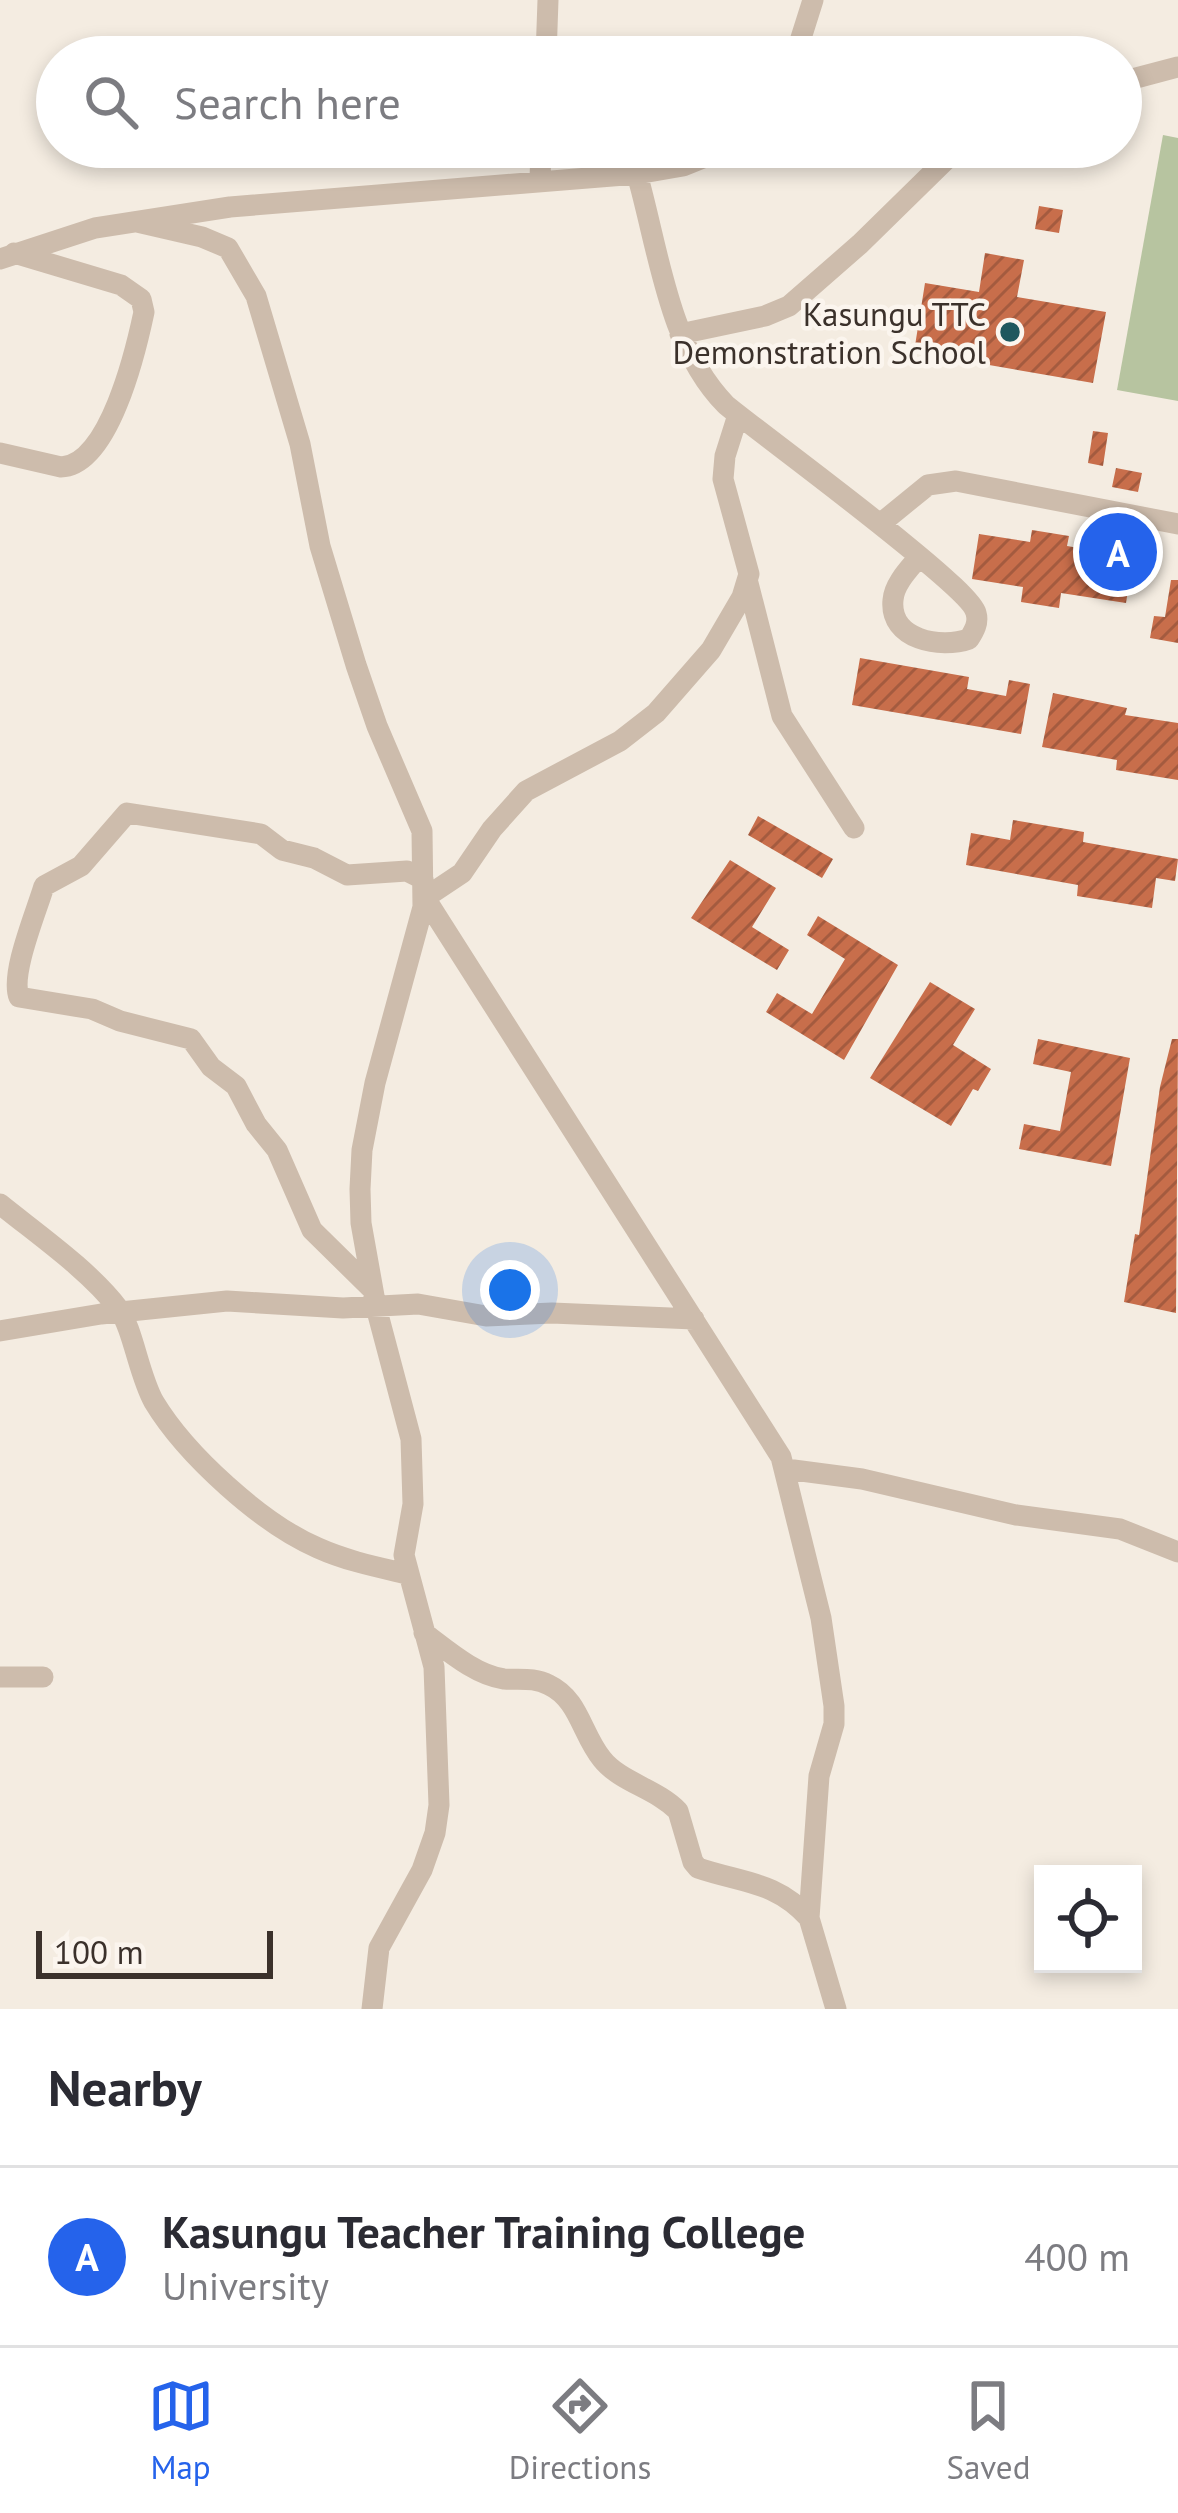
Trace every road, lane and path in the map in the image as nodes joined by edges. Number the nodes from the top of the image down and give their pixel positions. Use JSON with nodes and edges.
{"nodes":[{"id":1,"x":548,"y":0,"type":"edge"},
{"id":2,"x":813,"y":0,"type":"edge"},
{"id":3,"x":546,"y":36,"type":"edge"},
{"id":4,"x":802,"y":36,"type":"edge"},
{"id":5,"x":1178,"y":67,"type":"edge"},
{"id":6,"x":1142,"y":76,"type":"edge"},
{"id":7,"x":540,"y":168,"type":"edge"},
{"id":8,"x":672,"y":168,"type":"edge"},
{"id":9,"x":937,"y":168,"type":"edge"},
{"id":10,"x":637,"y":174,"type":"junction"},
{"id":11,"x":540,"y":180,"type":"junction"},
{"id":12,"x":137,"y":222,"type":"junction"},
{"id":13,"x":7,"y":256,"type":"edge"},
{"id":14,"x":680,"y":334,"type":"junction"},
{"id":15,"x":738,"y":415,"type":"junction"},
{"id":16,"x":0,"y":453,"type":"edge"},
{"id":17,"x":880,"y":524,"type":"junction"},
{"id":18,"x":1178,"y":524,"type":"edge"},
{"id":19,"x":919,"y":557,"type":"dead end"},
{"id":20,"x":748,"y":583,"type":"junction"},
{"id":21,"x":854,"y":829,"type":"dead end"},
{"id":22,"x":424,"y":892,"type":"junction"},
{"id":23,"x":0,"y":1204,"type":"edge"},
{"id":24,"x":374,"y":1299,"type":"junction"},
{"id":25,"x":122,"y":1312,"type":"junction"},
{"id":26,"x":694,"y":1319,"type":"junction"},
{"id":27,"x":0,"y":1331,"type":"edge"},
{"id":28,"x":786,"y":1469,"type":"junction"},
{"id":29,"x":1178,"y":1552,"type":"edge"},
{"id":30,"x":407,"y":1574,"type":"junction"},
{"id":31,"x":424,"y":1633,"type":"junction"},
{"id":32,"x":43,"y":1677,"type":"dead end"},
{"id":33,"x":0,"y":1678,"type":"edge"},
{"id":34,"x":809,"y":1918,"type":"junction"},
{"id":35,"x":372,"y":2009,"type":"edge"},
{"id":36,"x":836,"y":2009,"type":"edge"}],
"edges":[{"from":1,"to":3,"type":"street"},
{"from":2,"to":4,"type":"street"},
{"from":5,"to":6,"type":"street"},
{"from":7,"to":11,"type":"street"},
{"from":8,"to":10,"type":"street"},
{"from":9,"to":14,"type":"street"},
{"from":10,"to":11,"type":"street"},
{"from":10,"to":14,"type":"street"},
{"from":11,"to":12,"type":"street"},
{"from":12,"to":13,"type":"street"},
{"from":12,"to":22,"type":"street"},
{"from":13,"to":16,"type":"street"},
{"from":14,"to":15,"type":"street"},
{"from":15,"to":17,"type":"street"},
{"from":15,"to":20,"type":"street"},
{"from":17,"to":18,"type":"street"},
{"from":17,"to":19,"type":"street"},
{"from":20,"to":21,"type":"street"},
{"from":20,"to":22,"type":"street"},
{"from":22,"to":24,"type":"street"},
{"from":22,"to":24,"type":"street"},
{"from":22,"to":26,"type":"street"},
{"from":23,"to":25,"type":"street"},
{"from":24,"to":25,"type":"street"},
{"from":24,"to":26,"type":"street"},
{"from":24,"to":30,"type":"street"},
{"from":25,"to":27,"type":"street"},
{"from":25,"to":30,"type":"street"},
{"from":26,"to":28,"type":"street"},
{"from":28,"to":29,"type":"street"},
{"from":28,"to":34,"type":"street"},
{"from":30,"to":31,"type":"street"},
{"from":31,"to":34,"type":"street"},
{"from":31,"to":35,"type":"street"},
{"from":32,"to":33,"type":"street"},
{"from":34,"to":36,"type":"street"}]}
